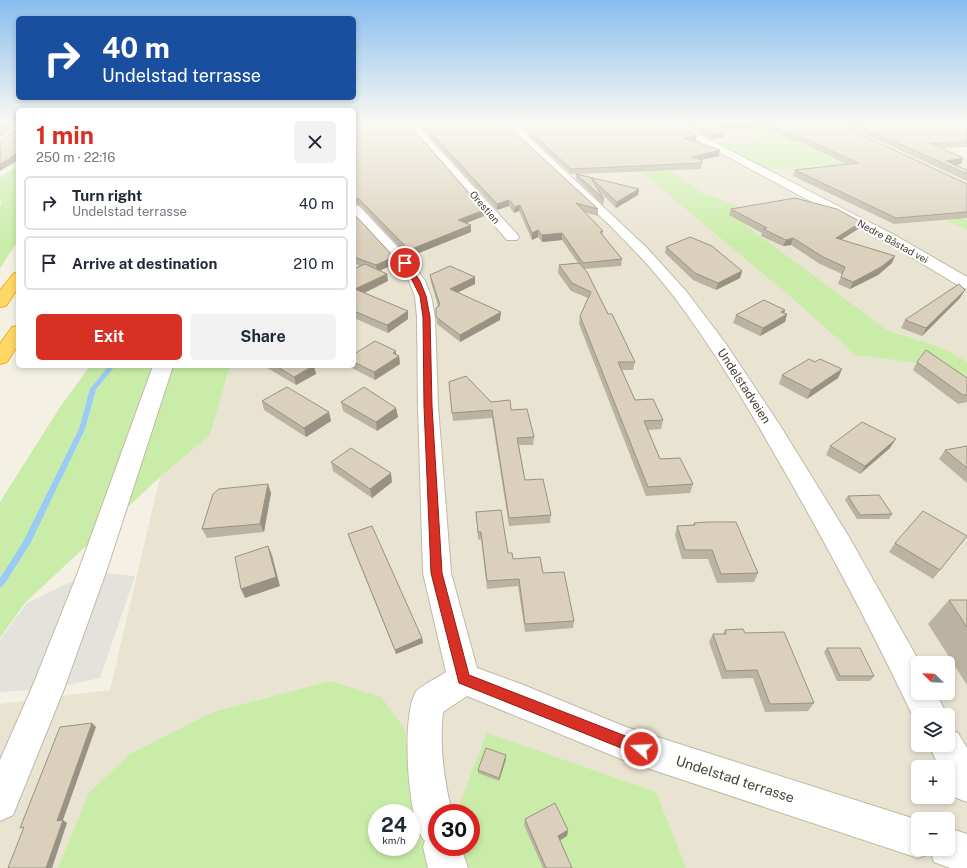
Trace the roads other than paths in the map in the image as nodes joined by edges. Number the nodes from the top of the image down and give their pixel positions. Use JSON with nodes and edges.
{"nodes":[{"id":1,"x":446,"y":164,"type":"edge"},
{"id":2,"x":551,"y":164,"type":"edge"},
{"id":3,"x":749,"y":164,"type":"edge"},
{"id":4,"x":356,"y":211,"type":"edge"},
{"id":5,"x":512,"y":237,"type":"dead end"},
{"id":6,"x":16,"y":280,"type":"edge"},
{"id":7,"x":967,"y":284,"type":"edge"},
{"id":8,"x":0,"y":302,"type":"edge"},
{"id":9,"x":16,"y":334,"type":"edge"},
{"id":10,"x":0,"y":358,"type":"edge"},
{"id":11,"x":162,"y":368,"type":"edge"},
{"id":12,"x":464,"y":679,"type":"junction"},
{"id":13,"x":911,"y":679,"type":"edge"},
{"id":14,"x":950,"y":752,"type":"edge"},
{"id":15,"x":967,"y":784,"type":"edge"},
{"id":16,"x":0,"y":802,"type":"edge"},
{"id":17,"x":432,"y":804,"type":"edge"},
{"id":18,"x":911,"y":836,"type":"edge"},
{"id":19,"x":955,"y":850,"type":"edge"},
{"id":20,"x":967,"y":854,"type":"edge"},
{"id":21,"x":445,"y":856,"type":"edge"},
{"id":22,"x":448,"y":868,"type":"edge"}],
"edges":[{"from":1,"to":5,"type":"street","name":"Orestien"},
{"from":2,"to":13,"type":"street","name":"Undelstadveien"},
{"from":3,"to":7,"type":"street","name":"Nedre Båstad vei"},
{"from":4,"to":12,"type":"street"},
{"from":6,"to":8,"type":"highway"},
{"from":9,"to":10,"type":"highway"},
{"from":11,"to":16,"type":"street"},
{"from":12,"to":17,"type":"street"},
{"from":12,"to":18,"type":"street","name":"Undelstad terrasse"},
{"from":14,"to":15,"type":"street"},
{"from":19,"to":20,"type":"street"},
{"from":21,"to":22,"type":"street"}]}
